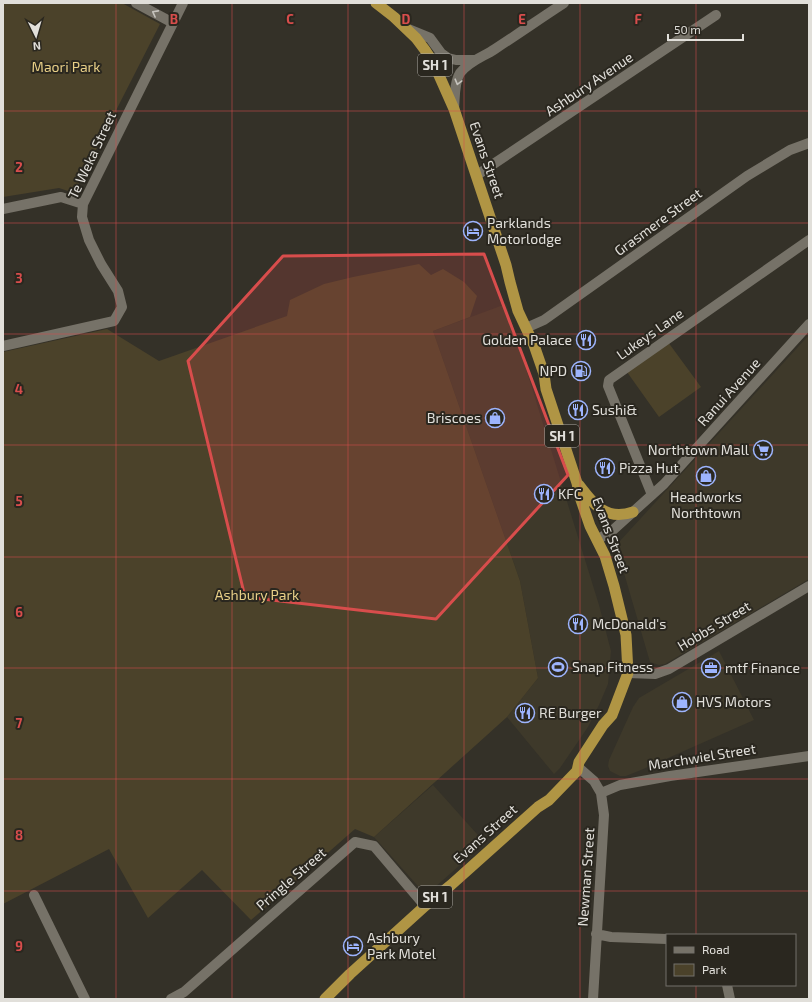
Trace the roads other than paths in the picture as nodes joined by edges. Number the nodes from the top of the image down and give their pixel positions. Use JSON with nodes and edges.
{"nodes":[{"id":1,"x":136,"y":3,"type":"edge"},
{"id":2,"x":376,"y":3,"type":"edge"},
{"id":3,"x":564,"y":3,"type":"edge"},
{"id":4,"x":180,"y":4,"type":"edge"},
{"id":5,"x":389,"y":8,"type":"edge"},
{"id":6,"x":716,"y":15,"type":"dead end"},
{"id":7,"x":173,"y":23,"type":"junction"},
{"id":8,"x":405,"y":28,"type":"junction"},
{"id":9,"x":474,"y":60,"type":"junction"},
{"id":10,"x":454,"y":109,"type":"junction"},
{"id":11,"x":809,"y":143,"type":"edge"},
{"id":12,"x":477,"y":175,"type":"junction"},
{"id":13,"x":83,"y":204,"type":"junction"},
{"id":14,"x":3,"y":209,"type":"edge"},
{"id":15,"x":809,"y":240,"type":"edge"},
{"id":16,"x":809,"y":324,"type":"edge"},
{"id":17,"x":526,"y":328,"type":"junction"},
{"id":18,"x":3,"y":346,"type":"edge"},
{"id":19,"x":577,"y":483,"type":"junction"},
{"id":20,"x":652,"y":495,"type":"junction"},
{"id":21,"x":632,"y":512,"type":"junction"},
{"id":22,"x":597,"y":540,"type":"junction"},
{"id":23,"x":809,"y":586,"type":"edge"},
{"id":24,"x":628,"y":673,"type":"junction"},
{"id":25,"x":809,"y":756,"type":"edge"},
{"id":26,"x":578,"y":767,"type":"junction"},
{"id":27,"x":602,"y":793,"type":"junction"},
{"id":28,"x":34,"y":895,"type":"dead end"},
{"id":29,"x":425,"y":906,"type":"junction"},
{"id":30,"x":596,"y":934,"type":"junction"},
{"id":31,"x":666,"y":938,"type":"edge"},
{"id":32,"x":727,"y":986,"type":"edge"},
{"id":33,"x":85,"y":999,"type":"edge"},
{"id":34,"x":171,"y":999,"type":"edge"},
{"id":35,"x":325,"y":999,"type":"edge"},
{"id":36,"x":593,"y":999,"type":"edge"},
{"id":37,"x":730,"y":999,"type":"edge"}],
"edges":[{"from":7,"to":1,"type":"street","one_way":true},
{"from":2,"to":5,"type":"highway","name":"Evans Street","number":"SH 1"},
{"from":3,"to":9,"type":"street"},
{"from":4,"to":7,"type":"street","name":"Te Weka Street"},
{"from":5,"to":8,"type":"highway","name":"Evans Street","number":"SH 1"},
{"from":6,"to":12,"type":"street","name":"Ashbury Avenue"},
{"from":7,"to":13,"type":"street","name":"Te Weka Street"},
{"from":8,"to":9,"type":"street"},
{"from":8,"to":10,"type":"highway","name":"Evans Street","number":"SH 1"},
{"from":9,"to":10,"type":"street","one_way":true},
{"from":10,"to":12,"type":"highway","name":"Evans Street","number":"SH 1"},
{"from":11,"to":17,"type":"street","name":"Grasmere Street"},
{"from":12,"to":17,"type":"highway","name":"Evans Street","number":"SH 1"},
{"from":13,"to":14,"type":"street"},
{"from":13,"to":18,"type":"street","name":"Te Weka Street"},
{"from":15,"to":20,"type":"street","name":"Lukeys Lane"},
{"from":16,"to":20,"type":"street","name":"Ranui Avenue"},
{"from":17,"to":19,"type":"highway","name":"Evans Street","number":"SH 1"},
{"from":19,"to":21,"type":"highway"},
{"from":19,"to":22,"type":"highway","name":"Evans Street","number":"SH 1"},
{"from":20,"to":21,"type":"street","name":"Ranui Avenue"},
{"from":21,"to":22,"type":"street","name":"Ranui Avenue"},
{"from":22,"to":24,"type":"highway","name":"Evans Street","number":"SH 1"},
{"from":23,"to":24,"type":"street","name":"Hobbs Street"},
{"from":24,"to":26,"type":"highway","name":"Evans Street","number":"SH 1"},
{"from":25,"to":27,"type":"street","name":"Marchwiel Street"},
{"from":26,"to":27,"type":"street"},
{"from":26,"to":29,"type":"highway","name":"Evans Street","number":"SH 1"},
{"from":27,"to":30,"type":"street","name":"Newman Street"},
{"from":28,"to":33,"type":"street"},
{"from":29,"to":34,"type":"street","name":"Pringle Street"},
{"from":29,"to":35,"type":"highway","name":"Evans Street","number":"SH 1"},
{"from":30,"to":31,"type":"street"},
{"from":30,"to":36,"type":"street","name":"Newman Street"},
{"from":32,"to":37,"type":"street"}]}
